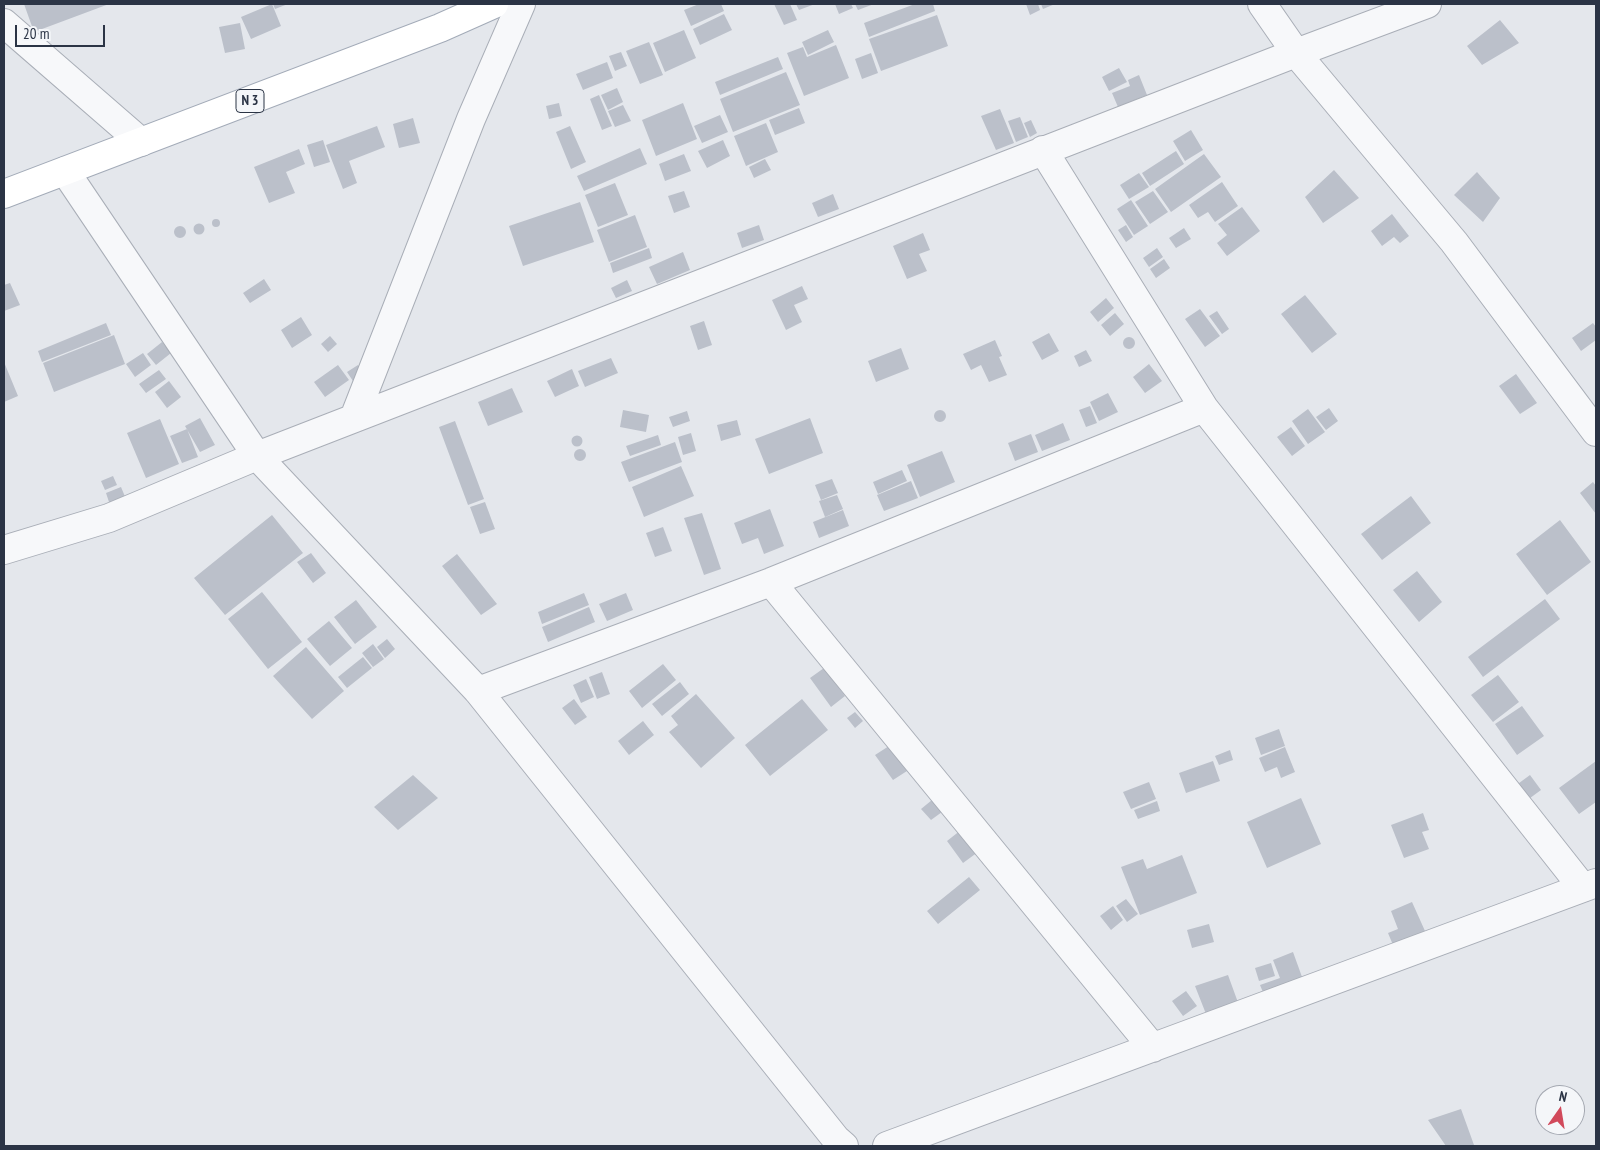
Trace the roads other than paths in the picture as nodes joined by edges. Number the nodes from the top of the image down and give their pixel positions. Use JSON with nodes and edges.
{"nodes":[{"id":1,"x":494,"y":4,"type":"edge"},
{"id":2,"x":521,"y":4,"type":"edge"},
{"id":3,"x":1262,"y":4,"type":"edge"},
{"id":4,"x":1427,"y":4,"type":"edge"},
{"id":5,"x":4,"y":23,"type":"edge"},
{"id":6,"x":1296,"y":53,"type":"junction"},
{"id":7,"x":141,"y":142,"type":"junction"},
{"id":8,"x":1043,"y":150,"type":"junction"},
{"id":9,"x":65,"y":171,"type":"junction"},
{"id":10,"x":4,"y":194,"type":"edge"},
{"id":11,"x":1204,"y":408,"type":"junction"},
{"id":12,"x":354,"y":418,"type":"junction"},
{"id":13,"x":1596,"y":432,"type":"edge"},
{"id":14,"x":257,"y":456,"type":"junction"},
{"id":15,"x":4,"y":550,"type":"edge"},
{"id":16,"x":771,"y":582,"type":"junction"},
{"id":17,"x":478,"y":691,"type":"junction"},
{"id":18,"x":1590,"y":885,"type":"edge"},
{"id":19,"x":1154,"y":1048,"type":"junction"},
{"id":20,"x":844,"y":1146,"type":"edge"},
{"id":21,"x":888,"y":1146,"type":"edge"}],
"edges":[{"from":1,"to":7,"type":"main road","number":"N 3"},
{"from":2,"to":12,"type":"street"},
{"from":3,"to":6,"type":"street"},
{"from":4,"to":6,"type":"street"},
{"from":5,"to":7,"type":"street"},
{"from":6,"to":8,"type":"street"},
{"from":6,"to":13,"type":"street"},
{"from":7,"to":9,"type":"main road","number":"N 3"},
{"from":8,"to":11,"type":"street"},
{"from":8,"to":12,"type":"street"},
{"from":9,"to":10,"type":"main road","number":"N 3"},
{"from":9,"to":14,"type":"street"},
{"from":11,"to":16,"type":"street"},
{"from":11,"to":18,"type":"street"},
{"from":12,"to":14,"type":"street"},
{"from":14,"to":15,"type":"street"},
{"from":14,"to":17,"type":"street"},
{"from":16,"to":17,"type":"street"},
{"from":16,"to":19,"type":"street"},
{"from":17,"to":20,"type":"street"},
{"from":18,"to":19,"type":"street"},
{"from":19,"to":21,"type":"street"}]}
